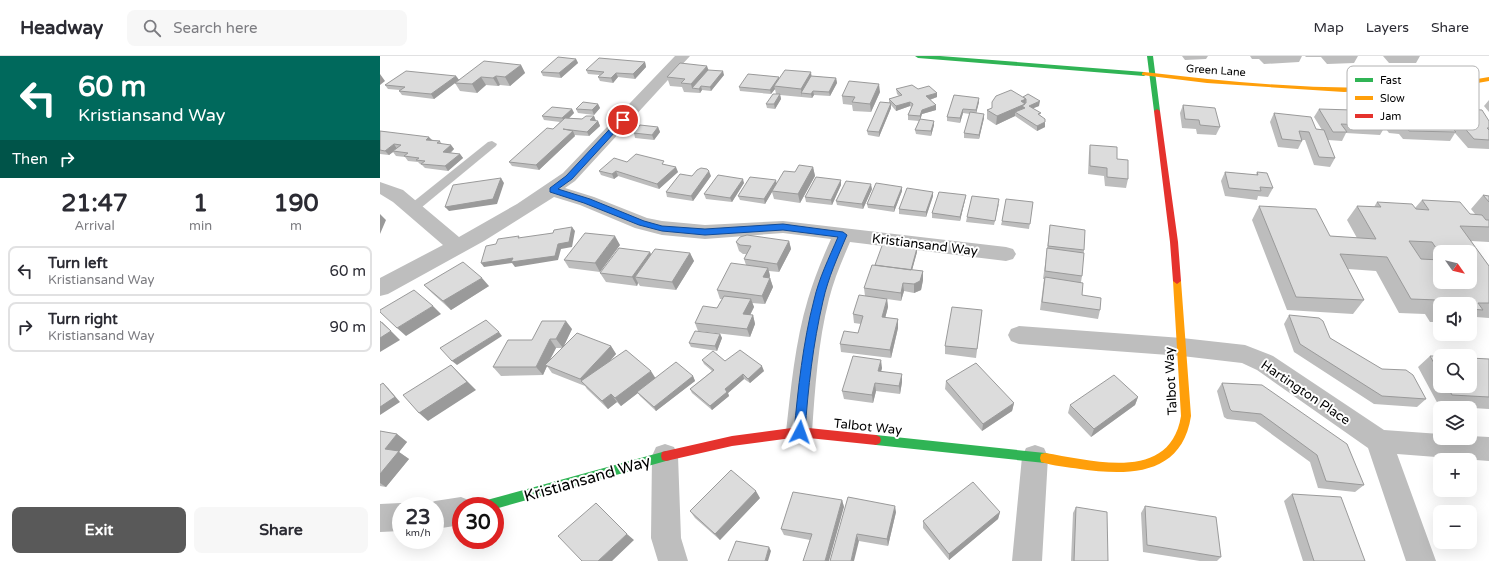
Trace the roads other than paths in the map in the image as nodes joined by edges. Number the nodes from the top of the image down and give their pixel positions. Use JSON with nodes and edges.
{"nodes":[{"id":1,"x":683,"y":56,"type":"edge"},
{"id":2,"x":918,"y":56,"type":"edge"},
{"id":3,"x":1150,"y":56,"type":"edge"},
{"id":4,"x":1153,"y":75,"type":"junction"},
{"id":5,"x":1489,"y":79,"type":"edge"},
{"id":6,"x":1479,"y":81,"type":"edge"},
{"id":7,"x":1347,"y":90,"type":"edge"},
{"id":8,"x":492,"y":144,"type":"dead end"},
{"id":9,"x":380,"y":188,"type":"edge"},
{"id":10,"x":552,"y":190,"type":"junction"},
{"id":11,"x":412,"y":209,"type":"junction"},
{"id":12,"x":843,"y":235,"type":"junction"},
{"id":13,"x":457,"y":246,"type":"junction"},
{"id":14,"x":1006,"y":254,"type":"dead end"},
{"id":15,"x":380,"y":288,"type":"edge"},
{"id":16,"x":1019,"y":335,"type":"dead end"},
{"id":17,"x":1182,"y":347,"type":"junction"},
{"id":18,"x":800,"y":432,"type":"junction"},
{"id":19,"x":1379,"y":442,"type":"junction"},
{"id":20,"x":1489,"y":449,"type":"edge"},
{"id":21,"x":665,"y":456,"type":"junction"},
{"id":22,"x":1035,"y":457,"type":"junction"},
{"id":23,"x":504,"y":501,"type":"edge"},
{"id":24,"x":392,"y":517,"type":"edge"},
{"id":25,"x":380,"y":518,"type":"edge"},
{"id":26,"x":673,"y":561,"type":"edge"},
{"id":27,"x":1027,"y":561,"type":"edge"},
{"id":28,"x":1421,"y":561,"type":"edge"}],
"edges":[{"from":1,"to":10,"type":"street"},
{"from":2,"to":4,"type":"street","name":"Green Lane"},
{"from":3,"to":4,"type":"street","name":"Talbot Way"},
{"from":4,"to":7,"type":"street","name":"Green Lane"},
{"from":4,"to":17,"type":"street","name":"Talbot Way"},
{"from":5,"to":6,"type":"street","name":"Green Lane"},
{"from":8,"to":11,"type":"lane"},
{"from":9,"to":11,"type":"street"},
{"from":10,"to":12,"type":"street","name":"Kristiansand Way"},
{"from":10,"to":13,"type":"street"},
{"from":11,"to":13,"type":"street"},
{"from":12,"to":14,"type":"street","name":"Kristiansand Way"},
{"from":12,"to":18,"type":"street"},
{"from":13,"to":15,"type":"street"},
{"from":16,"to":17,"type":"street","name":"Hartington Place"},
{"from":17,"to":19,"type":"street","name":"Hartington Place"},
{"from":17,"to":22,"type":"street","name":"Talbot Way"},
{"from":18,"to":21,"type":"street","name":"Kristiansand Way"},
{"from":18,"to":22,"type":"street","name":"Talbot Way"},
{"from":19,"to":20,"type":"street"},
{"from":19,"to":28,"type":"street"},
{"from":21,"to":23,"type":"street","name":"Kristiansand Way"},
{"from":21,"to":26,"type":"street","name":"Kristiansand Way"},
{"from":22,"to":27,"type":"street"},
{"from":24,"to":25,"type":"street"}]}
